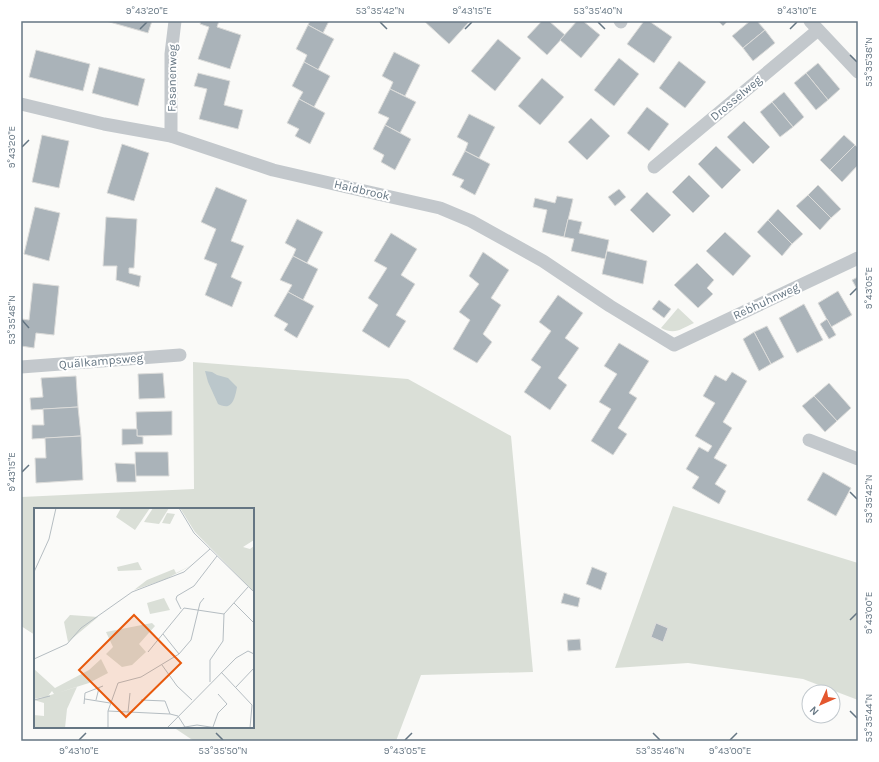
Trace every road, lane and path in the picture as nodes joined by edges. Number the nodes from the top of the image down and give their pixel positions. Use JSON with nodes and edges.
{"nodes":[{"id":1,"x":175,"y":21,"type":"edge"},
{"id":2,"x":814,"y":26,"type":"edge"},
{"id":3,"x":858,"y":72,"type":"edge"},
{"id":4,"x":21,"y":104,"type":"edge"},
{"id":5,"x":171,"y":136,"type":"junction"},
{"id":6,"x":654,"y":167,"type":"dead end"},
{"id":7,"x":858,"y":258,"type":"edge"},
{"id":8,"x":674,"y":345,"type":"joint"},
{"id":9,"x":180,"y":355,"type":"dead end"},
{"id":10,"x":21,"y":367,"type":"edge"},
{"id":11,"x":809,"y":440,"type":"dead end"},
{"id":12,"x":858,"y":459,"type":"edge"}],
"edges":[{"from":1,"to":5,"type":"street","name":"Fasanenweg"},
{"from":2,"to":3,"type":"street"},
{"from":2,"to":6,"type":"street","name":"Drosselweg"},
{"from":4,"to":5,"type":"street","name":"Haidbrook"},
{"from":5,"to":8,"type":"street","name":"Haidbrook"},
{"from":7,"to":8,"type":"street","name":"Rebhuhnweg"},
{"from":9,"to":10,"type":"street","name":"Quälkampsweg"},
{"from":11,"to":12,"type":"street"}]}
